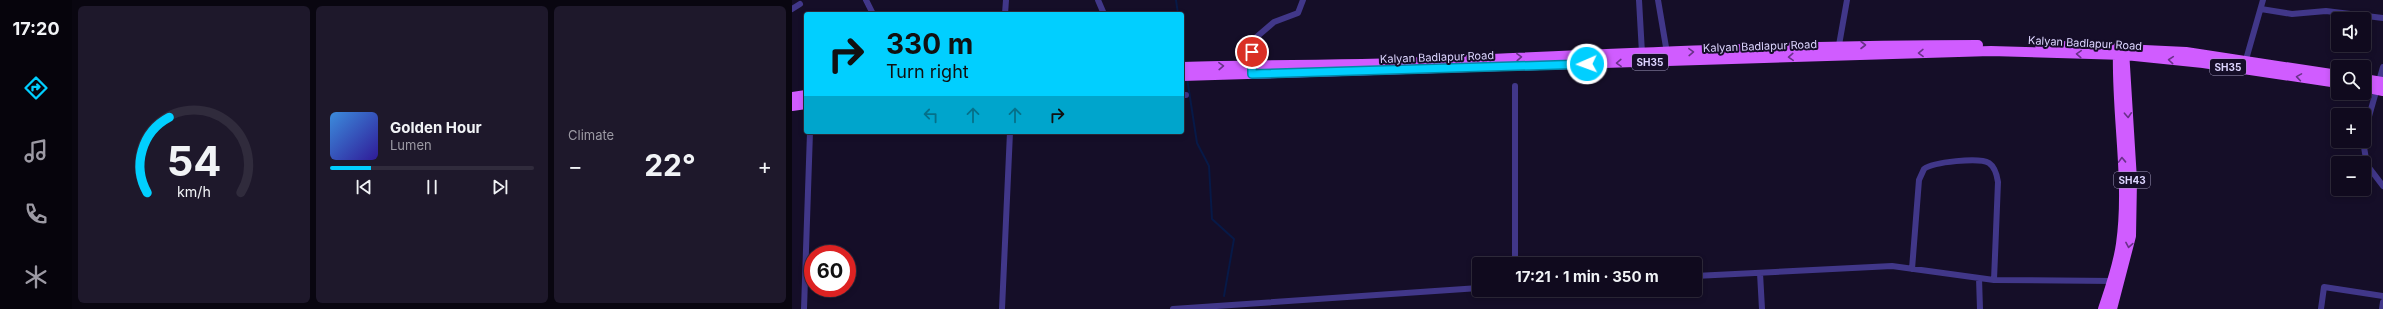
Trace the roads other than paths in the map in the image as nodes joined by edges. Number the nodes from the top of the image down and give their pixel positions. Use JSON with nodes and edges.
{"nodes":[{"id":1,"x":866,"y":0,"type":"edge"},
{"id":2,"x":1006,"y":0,"type":"edge"},
{"id":3,"x":1098,"y":0,"type":"edge"},
{"id":4,"x":1303,"y":0,"type":"edge"},
{"id":5,"x":1639,"y":0,"type":"edge"},
{"id":6,"x":1658,"y":0,"type":"edge"},
{"id":7,"x":1847,"y":0,"type":"edge"},
{"id":8,"x":2263,"y":0,"type":"edge"},
{"id":9,"x":800,"y":4,"type":"dead end"},
{"id":10,"x":792,"y":9,"type":"edge"},
{"id":11,"x":2261,"y":10,"type":"junction"},
{"id":12,"x":872,"y":12,"type":"edge"},
{"id":13,"x":1006,"y":12,"type":"edge"},
{"id":14,"x":1103,"y":12,"type":"edge"},
{"id":15,"x":2383,"y":18,"type":"edge"},
{"id":16,"x":1839,"y":45,"type":"junction"},
{"id":17,"x":1879,"y":50,"type":"junction"},
{"id":18,"x":2121,"y":52,"type":"junction"},
{"id":19,"x":1642,"y":53,"type":"junction"},
{"id":20,"x":1667,"y":57,"type":"junction"},
{"id":21,"x":1587,"y":59,"type":"junction"},
{"id":22,"x":2244,"y":65,"type":"junction"},
{"id":23,"x":2383,"y":67,"type":"edge"},
{"id":24,"x":1184,"y":68,"type":"edge"},
{"id":25,"x":1252,"y":70,"type":"junction"},
{"id":26,"x":2331,"y":74,"type":"edge"},
{"id":27,"x":1184,"y":76,"type":"edge"},
{"id":28,"x":2331,"y":82,"type":"edge"},
{"id":29,"x":1515,"y":86,"type":"dead end"},
{"id":30,"x":2380,"y":86,"type":"edge"},
{"id":31,"x":804,"y":95,"type":"edge"},
{"id":32,"x":792,"y":97,"type":"edge"},
{"id":33,"x":804,"y":104,"type":"edge"},
{"id":34,"x":792,"y":106,"type":"edge"},
{"id":35,"x":2371,"y":113,"type":"edge"},
{"id":36,"x":810,"y":134,"type":"edge"},
{"id":37,"x":1010,"y":134,"type":"edge"},
{"id":38,"x":2364,"y":148,"type":"edge"},
{"id":39,"x":2383,"y":186,"type":"edge"},
{"id":40,"x":1515,"y":257,"type":"edge"},
{"id":41,"x":1912,"y":269,"type":"junction"},
{"id":42,"x":1760,"y":273,"type":"junction"},
{"id":43,"x":1702,"y":276,"type":"edge"},
{"id":44,"x":1979,"y":278,"type":"junction"},
{"id":45,"x":1994,"y":280,"type":"junction"},
{"id":46,"x":2116,"y":282,"type":"junction"},
{"id":47,"x":1472,"y":288,"type":"edge"},
{"id":48,"x":2383,"y":296,"type":"edge"},
{"id":49,"x":2383,"y":302,"type":"edge"},
{"id":50,"x":804,"y":309,"type":"edge"},
{"id":51,"x":1002,"y":309,"type":"edge"},
{"id":52,"x":1173,"y":309,"type":"edge"},
{"id":53,"x":1762,"y":309,"type":"edge"},
{"id":54,"x":1980,"y":309,"type":"edge"},
{"id":55,"x":2103,"y":309,"type":"edge"},
{"id":56,"x":2112,"y":309,"type":"edge"},
{"id":57,"x":2321,"y":309,"type":"edge"},
{"id":58,"x":2382,"y":309,"type":"edge"}],
"edges":[{"from":1,"to":12,"type":"street"},
{"from":2,"to":13,"type":"street"},
{"from":3,"to":14,"type":"street"},
{"from":4,"to":25,"type":"street"},
{"from":5,"to":19,"type":"street"},
{"from":6,"to":20,"type":"street"},
{"from":7,"to":16,"type":"street"},
{"from":8,"to":11,"type":"street"},
{"from":9,"to":10,"type":"street"},
{"from":11,"to":15,"type":"street"},
{"from":11,"to":22,"type":"street"},
{"from":16,"to":17,"type":"main road","name":"Kalyan Badlapur Road","number":"SH35","one_way":true},
{"from":20,"to":16,"type":"main road","name":"Kalyan Badlapur Road","number":"SH35","one_way":true},
{"from":17,"to":18,"type":"main road","name":"Kalyan Badlapur Road","number":"SH35"},
{"from":17,"to":20,"type":"main road","name":"Kalyan Badlapur Road","number":"SH35","one_way":true},
{"from":18,"to":22,"type":"main road","name":"Kalyan Badlapur Road","number":"SH35"},
{"from":18,"to":46,"type":"main road","number":"SH43"},
{"from":19,"to":20,"type":"main road","name":"Kalyan Badlapur Road","number":"SH35"},
{"from":19,"to":21,"type":"main road","name":"Kalyan Badlapur Road","number":"SH35"},
{"from":20,"to":21,"type":"main road","name":"Kalyan Badlapur Road","number":"SH35","one_way":true},
{"from":21,"to":25,"type":"main road","name":"Kalyan Badlapur Road","number":"SH35"},
{"from":22,"to":26,"type":"main road","name":"Kalyan Badlapur Road","number":"SH35"},
{"from":28,"to":22,"type":"main road","name":"Kalyan Badlapur Road","number":"SH35","one_way":true},
{"from":23,"to":30,"type":"street"},
{"from":24,"to":25,"type":"main road","name":"Kalyan Badlapur Road","number":"SH35","one_way":true},
{"from":25,"to":27,"type":"main road","name":"Kalyan Badlapur Road","number":"SH35"},
{"from":29,"to":40,"type":"street"},
{"from":30,"to":35,"type":"street"},
{"from":31,"to":32,"type":"main road"},
{"from":33,"to":34,"type":"main road"},
{"from":36,"to":50,"type":"street"},
{"from":37,"to":51,"type":"street"},
{"from":38,"to":39,"type":"street"},
{"from":41,"to":42,"type":"street"},
{"from":41,"to":44,"type":"street"},
{"from":41,"to":45,"type":"street"},
{"from":42,"to":43,"type":"street"},
{"from":42,"to":53,"type":"street"},
{"from":44,"to":45,"type":"street"},
{"from":44,"to":54,"type":"street"},
{"from":45,"to":46,"type":"street"},
{"from":46,"to":55,"type":"main road","number":"SH43"},
{"from":46,"to":56,"type":"main road","number":"SH43"},
{"from":47,"to":52,"type":"street"},
{"from":48,"to":57,"type":"street"},
{"from":49,"to":58,"type":"street"}]}
